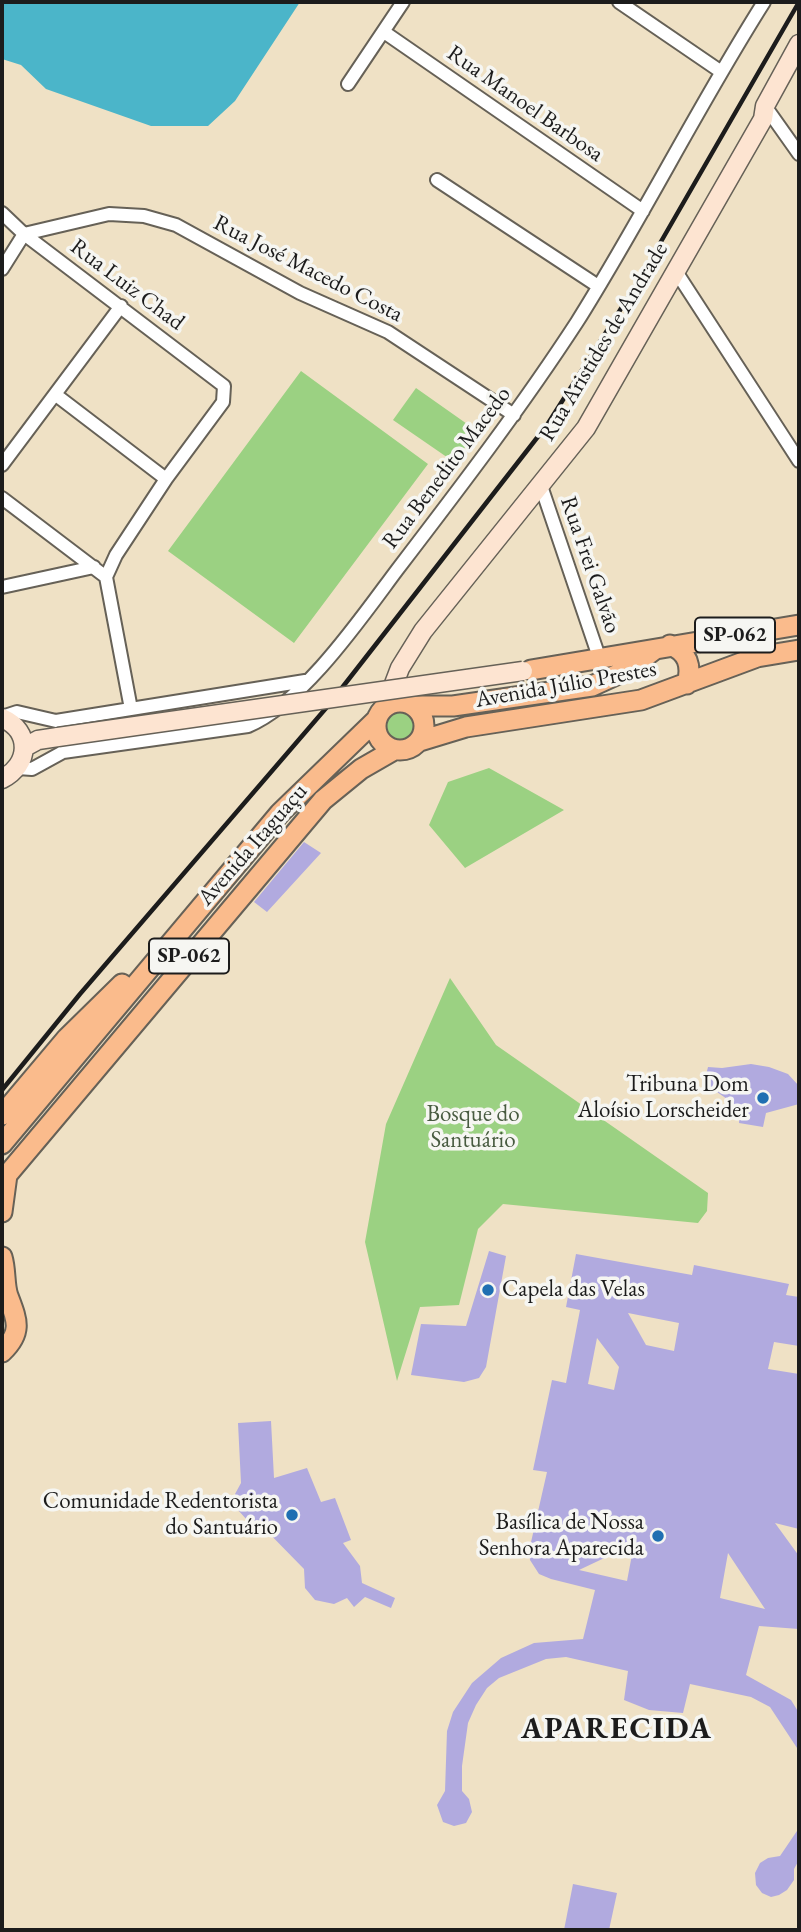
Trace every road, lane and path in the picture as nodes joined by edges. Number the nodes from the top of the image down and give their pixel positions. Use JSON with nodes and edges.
{"nodes":[{"id":1,"x":403,"y":2,"type":"edge"},
{"id":2,"x":619,"y":2,"type":"edge"},
{"id":3,"x":764,"y":2,"type":"edge"},
{"id":4,"x":384,"y":32,"type":"junction"},
{"id":5,"x":799,"y":44,"type":"edge"},
{"id":6,"x":799,"y":68,"type":"edge"},
{"id":7,"x":720,"y":71,"type":"junction"},
{"id":8,"x":348,"y":84,"type":"dead end"},
{"id":9,"x":767,"y":112,"type":"junction"},
{"id":10,"x":799,"y":154,"type":"edge"},
{"id":11,"x":437,"y":180,"type":"dead end"},
{"id":12,"x":643,"y":211,"type":"junction"},
{"id":13,"x":2,"y":212,"type":"edge"},
{"id":14,"x":24,"y":234,"type":"junction"},
{"id":15,"x":2,"y":269,"type":"edge"},
{"id":16,"x":677,"y":273,"type":"junction"},
{"id":17,"x":598,"y":286,"type":"junction"},
{"id":18,"x":121,"y":306,"type":"junction"},
{"id":19,"x":56,"y":395,"type":"junction"},
{"id":20,"x":514,"y":415,"type":"junction"},
{"id":21,"x":799,"y":461,"type":"edge"},
{"id":22,"x":2,"y":465,"type":"edge"},
{"id":23,"x":166,"y":479,"type":"junction"},
{"id":24,"x":541,"y":486,"type":"junction"},
{"id":25,"x":2,"y":498,"type":"edge"},
{"id":26,"x":94,"y":567,"type":"junction"},
{"id":27,"x":106,"y":577,"type":"junction"},
{"id":28,"x":2,"y":587,"type":"edge"},
{"id":29,"x":799,"y":625,"type":"edge"},
{"id":30,"x":664,"y":646,"type":"junction"},
{"id":31,"x":799,"y":650,"type":"edge"},
{"id":32,"x":599,"y":657,"type":"junction"},
{"id":33,"x":527,"y":670,"type":"junction"},
{"id":34,"x":306,"y":681,"type":"junction"},
{"id":35,"x":396,"y":681,"type":"junction"},
{"id":36,"x":607,"y":682,"type":"junction"},
{"id":37,"x":687,"y":684,"type":"junction"},
{"id":38,"x":657,"y":696,"type":"junction"},
{"id":39,"x":410,"y":704,"type":"junction"},
{"id":40,"x":131,"y":709,"type":"junction"},
{"id":41,"x":381,"y":712,"type":"junction"},
{"id":42,"x":2,"y":717,"type":"edge"},
{"id":43,"x":28,"y":741,"type":"junction"},
{"id":44,"x":420,"y":741,"type":"junction"},
{"id":45,"x":394,"y":750,"type":"junction"},
{"id":46,"x":18,"y":768,"type":"junction"},
{"id":47,"x":2,"y":779,"type":"edge"},
{"id":48,"x":157,"y":959,"type":"junction"},
{"id":49,"x":2,"y":1115,"type":"edge"},
{"id":50,"x":2,"y":1144,"type":"edge"},
{"id":51,"x":4,"y":1178,"type":"edge"},
{"id":52,"x":2,"y":1212,"type":"edge"},
{"id":53,"x":2,"y":1257,"type":"edge"},
{"id":54,"x":4,"y":1292,"type":"edge"},
{"id":55,"x":2,"y":1352,"type":"edge"}],
"edges":[{"from":1,"to":4,"type":"street"},
{"from":2,"to":7,"type":"street"},
{"from":3,"to":7,"type":"street","name":"Rua Benedito Macedo"},
{"from":4,"to":8,"type":"street"},
{"from":4,"to":12,"type":"street","name":"Rua Manoel Barbosa"},
{"from":5,"to":9,"type":"main road","name":"Rua Aristides de Andrade"},
{"from":6,"to":9,"type":"main road","name":"Rua Aristides de Andrade"},
{"from":7,"to":12,"type":"street","name":"Rua Benedito Macedo"},
{"from":9,"to":10,"type":"street"},
{"from":9,"to":16,"type":"main road","name":"Rua Aristides de Andrade"},
{"from":11,"to":17,"type":"street"},
{"from":12,"to":17,"type":"street","name":"Rua Benedito Macedo"},
{"from":13,"to":14,"type":"street","name":"Rua Luiz Chad"},
{"from":14,"to":15,"type":"street"},
{"from":14,"to":18,"type":"street","name":"Rua Luiz Chad"},
{"from":14,"to":20,"type":"street","name":"Rua José Macedo Costa"},
{"from":16,"to":21,"type":"street"},
{"from":16,"to":24,"type":"main road","name":"Rua Aristides de Andrade"},
{"from":17,"to":20,"type":"street","name":"Rua Benedito Macedo"},
{"from":18,"to":19,"type":"street"},
{"from":18,"to":23,"type":"street","name":"Rua Luiz Chad"},
{"from":19,"to":22,"type":"street"},
{"from":19,"to":23,"type":"street"},
{"from":20,"to":34,"type":"street","name":"Rua Benedito Macedo"},
{"from":23,"to":27,"type":"street"},
{"from":24,"to":32,"type":"street","name":"Rua Frei Galvão"},
{"from":24,"to":35,"type":"main road","name":"Rua Aristides de Andrade"},
{"from":25,"to":26,"type":"street"},
{"from":26,"to":27,"type":"street"},
{"from":26,"to":28,"type":"street"},
{"from":27,"to":40,"type":"street"},
{"from":29,"to":30,"type":"main road","name":"Avenida Júlio Prestes","number":"SP-062"},
{"from":30,"to":32,"type":"main road","name":"Avenida Júlio Prestes"},
{"from":30,"to":36,"type":"main road","name":"Avenida Júlio Prestes","number":"SP-062"},
{"from":30,"to":37,"type":"main road","number":"SP-062"},
{"from":31,"to":37,"type":"main road","name":"Avenida Júlio Prestes","number":"SP-062"},
{"from":32,"to":33,"type":"main road","name":"Avenida Júlio Prestes"},
{"from":33,"to":36,"type":"main road"},
{"from":33,"to":43,"type":"main road","name":"Avenida Júlio Prestes","bridge":true},
{"from":34,"to":40,"type":"street"},
{"from":34,"to":46,"type":"street"},
{"from":35,"to":39,"type":"main road"},
{"from":35,"to":41,"type":"main road","name":"Rua Aristides de Andrade"},
{"from":36,"to":38,"type":"main road"},
{"from":36,"to":39,"type":"main road","name":"Avenida Júlio Prestes","number":"SP-062"},
{"from":37,"to":38,"type":"main road","name":"Avenida Júlio Prestes","number":"SP-062"},
{"from":38,"to":44,"type":"main road","name":"Avenida Júlio Prestes","number":"SP-062"},
{"from":39,"to":41,"type":"main road","number":"SP-062"},
{"from":39,"to":44,"type":"main road"},
{"from":40,"to":42,"type":"street"},
{"from":41,"to":45,"type":"main road"},
{"from":41,"to":48,"type":"main road","name":"Avenida Itaguaçu","number":"SP-062"},
{"from":42,"to":43,"type":"main road"},
{"from":43,"to":46,"type":"main road"},
{"from":44,"to":45,"type":"main road","number":"SP-062"},
{"from":45,"to":51,"type":"main road","name":"Avenida Itaguaçu","number":"SP-062"},
{"from":46,"to":47,"type":"main road"},
{"from":48,"to":49,"type":"main road"},
{"from":48,"to":50,"type":"main road","name":"Avenida Itaguaçu","number":"SP-062"},
{"from":51,"to":52,"type":"main road"},
{"from":53,"to":54,"type":"main road"},
{"from":54,"to":55,"type":"main road"}]}
